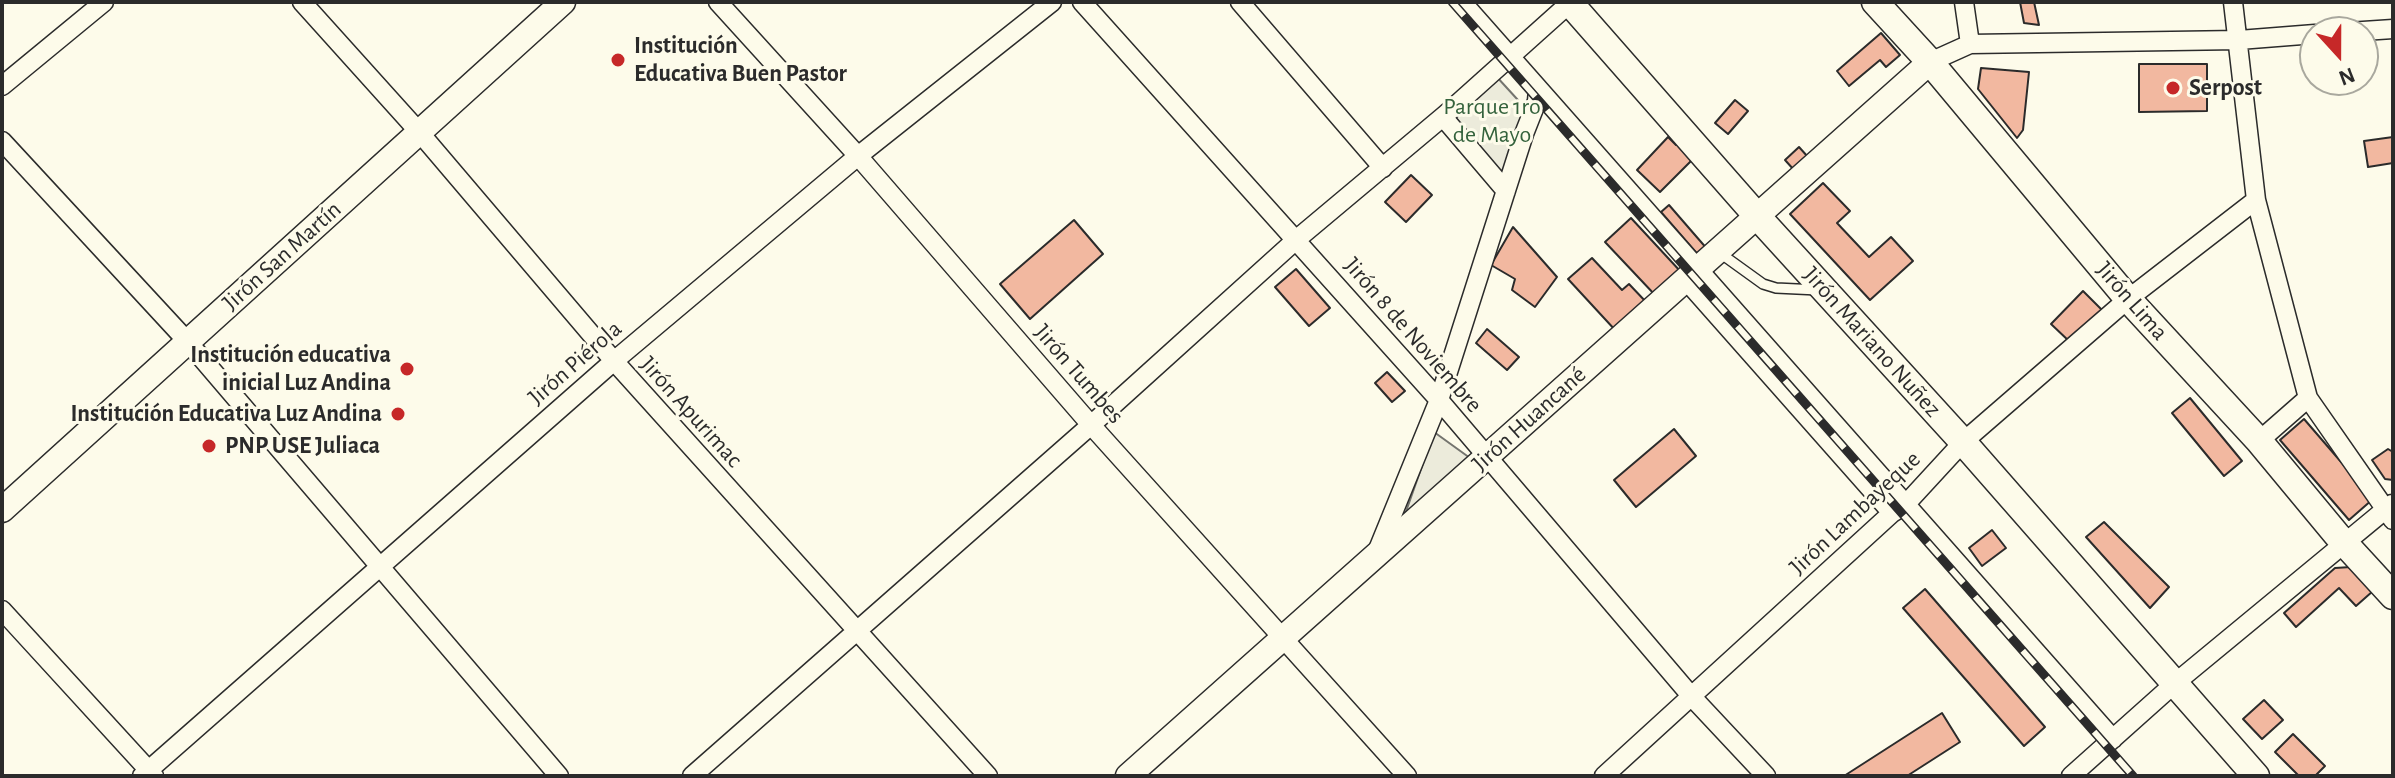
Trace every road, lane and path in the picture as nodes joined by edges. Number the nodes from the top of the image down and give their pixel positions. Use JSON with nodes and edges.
{"nodes":[{"id":1,"x":104,"y":2,"type":"edge"},
{"id":2,"x":302,"y":2,"type":"edge"},
{"id":3,"x":563,"y":2,"type":"edge"},
{"id":4,"x":718,"y":2,"type":"edge"},
{"id":5,"x":1052,"y":2,"type":"edge"},
{"id":6,"x":1082,"y":2,"type":"edge"},
{"id":7,"x":1240,"y":2,"type":"edge"},
{"id":8,"x":1462,"y":2,"type":"edge"},
{"id":9,"x":1570,"y":2,"type":"edge"},
{"id":10,"x":1875,"y":2,"type":"edge"},
{"id":11,"x":1964,"y":2,"type":"edge"},
{"id":12,"x":2233,"y":2,"type":"edge"},
{"id":13,"x":2299,"y":35,"type":"edge"},
{"id":14,"x":2239,"y":40,"type":"junction"},
{"id":15,"x":1970,"y":44,"type":"junction"},
{"id":16,"x":1511,"y":56,"type":"junction"},
{"id":17,"x":1930,"y":62,"type":"junction"},
{"id":18,"x":2,"y":86,"type":"edge"},
{"id":19,"x":1538,"y":90,"type":"junction"},
{"id":20,"x":1443,"y":117,"type":"junction"},
{"id":21,"x":420,"y":133,"type":"junction"},
{"id":22,"x":2,"y":141,"type":"edge"},
{"id":23,"x":858,"y":156,"type":"junction"},
{"id":24,"x":1383,"y":168,"type":"junction"},
{"id":25,"x":1506,"y":191,"type":"junction"},
{"id":26,"x":2256,"y":200,"type":"junction"},
{"id":27,"x":1757,"y":216,"type":"junction"},
{"id":28,"x":1297,"y":239,"type":"junction"},
{"id":29,"x":1717,"y":251,"type":"junction"},
{"id":30,"x":1691,"y":274,"type":"junction"},
{"id":31,"x":1824,"y":290,"type":"junction"},
{"id":32,"x":2128,"y":299,"type":"junction"},
{"id":33,"x":187,"y":341,"type":"junction"},
{"id":34,"x":614,"y":361,"type":"junction"},
{"id":35,"x":2308,"y":398,"type":"junction"},
{"id":36,"x":1439,"y":400,"type":"junction"},
{"id":37,"x":1091,"y":425,"type":"junction"},
{"id":38,"x":2259,"y":441,"type":"junction"},
{"id":39,"x":1963,"y":442,"type":"junction"},
{"id":40,"x":1486,"y":457,"type":"junction"},
{"id":41,"x":1898,"y":509,"type":"junction"},
{"id":42,"x":2,"y":510,"type":"edge"},
{"id":43,"x":2390,"y":512,"type":"edge"},
{"id":44,"x":2346,"y":543,"type":"junction"},
{"id":45,"x":1376,"y":555,"type":"junction"},
{"id":46,"x":379,"y":567,"type":"junction"},
{"id":47,"x":2393,"y":596,"type":"edge"},
{"id":48,"x":2,"y":610,"type":"edge"},
{"id":49,"x":855,"y":632,"type":"junction"},
{"id":50,"x":1284,"y":637,"type":"junction"},
{"id":51,"x":2174,"y":684,"type":"junction"},
{"id":52,"x":1692,"y":697,"type":"junction"},
{"id":53,"x":2113,"y":739,"type":"junction"},
{"id":54,"x":148,"y":774,"type":"edge"},
{"id":55,"x":559,"y":776,"type":"edge"},
{"id":56,"x":692,"y":776,"type":"edge"},
{"id":57,"x":988,"y":776,"type":"edge"},
{"id":58,"x":1128,"y":776,"type":"edge"},
{"id":59,"x":1407,"y":776,"type":"edge"},
{"id":60,"x":1604,"y":776,"type":"edge"},
{"id":61,"x":1766,"y":776,"type":"edge"},
{"id":62,"x":2071,"y":776,"type":"edge"},
{"id":63,"x":2256,"y":776,"type":"edge"}],
"edges":[{"from":1,"to":18,"type":"street"},
{"from":2,"to":21,"type":"street","name":"Jirón Apurimac"},
{"from":3,"to":21,"type":"street","name":"Jirón San Martín"},
{"from":4,"to":23,"type":"street","name":"Jirón Tumbes"},
{"from":5,"to":23,"type":"street","name":"Jirón Piérola"},
{"from":6,"to":28,"type":"street","name":"Jirón 8 de Noviembre"},
{"from":7,"to":24,"type":"street"},
{"from":8,"to":16,"type":"street"},
{"from":9,"to":16,"type":"street"},
{"from":9,"to":27,"type":"main road","name":"Jirón Mariano Nuñez"},
{"from":10,"to":17,"type":"main road","name":"Jirón Lima"},
{"from":11,"to":15,"type":"street"},
{"from":12,"to":14,"type":"street"},
{"from":13,"to":14,"type":"street"},
{"from":14,"to":15,"type":"street"},
{"from":14,"to":26,"type":"street"},
{"from":15,"to":17,"type":"street"},
{"from":16,"to":19,"type":"street"},
{"from":16,"to":20,"type":"street"},
{"from":17,"to":27,"type":"street","name":"Jirón Huancané"},
{"from":17,"to":32,"type":"main road","name":"Jirón Lima"},
{"from":19,"to":25,"type":"street"},
{"from":19,"to":30,"type":"street"},
{"from":20,"to":24,"type":"street"},
{"from":20,"to":25,"type":"street"},
{"from":21,"to":33,"type":"street","name":"Jirón San Martín"},
{"from":21,"to":34,"type":"street","name":"Jirón Apurimac"},
{"from":22,"to":33,"type":"street"},
{"from":23,"to":34,"type":"street","name":"Jirón Piérola"},
{"from":23,"to":37,"type":"street","name":"Jirón Tumbes"},
{"from":24,"to":28,"type":"street"},
{"from":25,"to":36,"type":"street"},
{"from":26,"to":32,"type":"street","name":"Jirón Lambayeque"},
{"from":26,"to":35,"type":"street"},
{"from":27,"to":29,"type":"street","name":"Jirón Huancané"},
{"from":27,"to":31,"type":"main road","name":"Jirón Mariano Nuñez"},
{"from":28,"to":36,"type":"street","name":"Jirón 8 de Noviembre"},
{"from":28,"to":37,"type":"street"},
{"from":29,"to":30,"type":"street","name":"Jirón Huancané"},
{"from":29,"to":31,"type":"lane"},
{"from":30,"to":40,"type":"street","name":"Jirón Huancané"},
{"from":30,"to":41,"type":"street"},
{"from":31,"to":39,"type":"main road","name":"Jirón Mariano Nuñez"},
{"from":32,"to":38,"type":"main road","name":"Jirón Lima"},
{"from":32,"to":39,"type":"street","name":"Jirón Lambayeque"},
{"from":33,"to":42,"type":"street","name":"Jirón San Martín"},
{"from":33,"to":46,"type":"street"},
{"from":34,"to":46,"type":"street","name":"Jirón Piérola"},
{"from":34,"to":49,"type":"street","name":"Jirón Apurimac"},
{"from":35,"to":38,"type":"street"},
{"from":35,"to":43,"type":"street"},
{"from":36,"to":40,"type":"street","name":"Jirón 8 de Noviembre"},
{"from":36,"to":45,"type":"street"},
{"from":37,"to":49,"type":"street"},
{"from":37,"to":50,"type":"street","name":"Jirón Tumbes"},
{"from":38,"to":44,"type":"main road","name":"Jirón Lima"},
{"from":39,"to":41,"type":"street","name":"Jirón Lambayeque"},
{"from":39,"to":51,"type":"main road","name":"Jirón Mariano Nuñez"},
{"from":40,"to":45,"type":"street","name":"Jirón Huancané"},
{"from":40,"to":52,"type":"street","name":"Jirón 8 de Noviembre"},
{"from":41,"to":52,"type":"street","name":"Jirón Lambayeque"},
{"from":41,"to":53,"type":"street"},
{"from":43,"to":44,"type":"street"},
{"from":44,"to":47,"type":"main road","name":"Jirón Lima"},
{"from":44,"to":51,"type":"street"},
{"from":45,"to":50,"type":"street","name":"Jirón Huancané"},
{"from":46,"to":54,"type":"street","name":"Jirón Piérola"},
{"from":46,"to":55,"type":"street"},
{"from":48,"to":54,"type":"street"},
{"from":49,"to":56,"type":"street"},
{"from":49,"to":57,"type":"street","name":"Jirón Apurimac"},
{"from":50,"to":58,"type":"street","name":"Jirón Huancané"},
{"from":50,"to":59,"type":"street","name":"Jirón Tumbes"},
{"from":51,"to":53,"type":"street"},
{"from":51,"to":63,"type":"main road","name":"Jirón Mariano Nuñez"},
{"from":52,"to":60,"type":"street","name":"Jirón Lambayeque"},
{"from":52,"to":61,"type":"street","name":"Jirón 8 de Noviembre"},
{"from":53,"to":62,"type":"street"}]}
